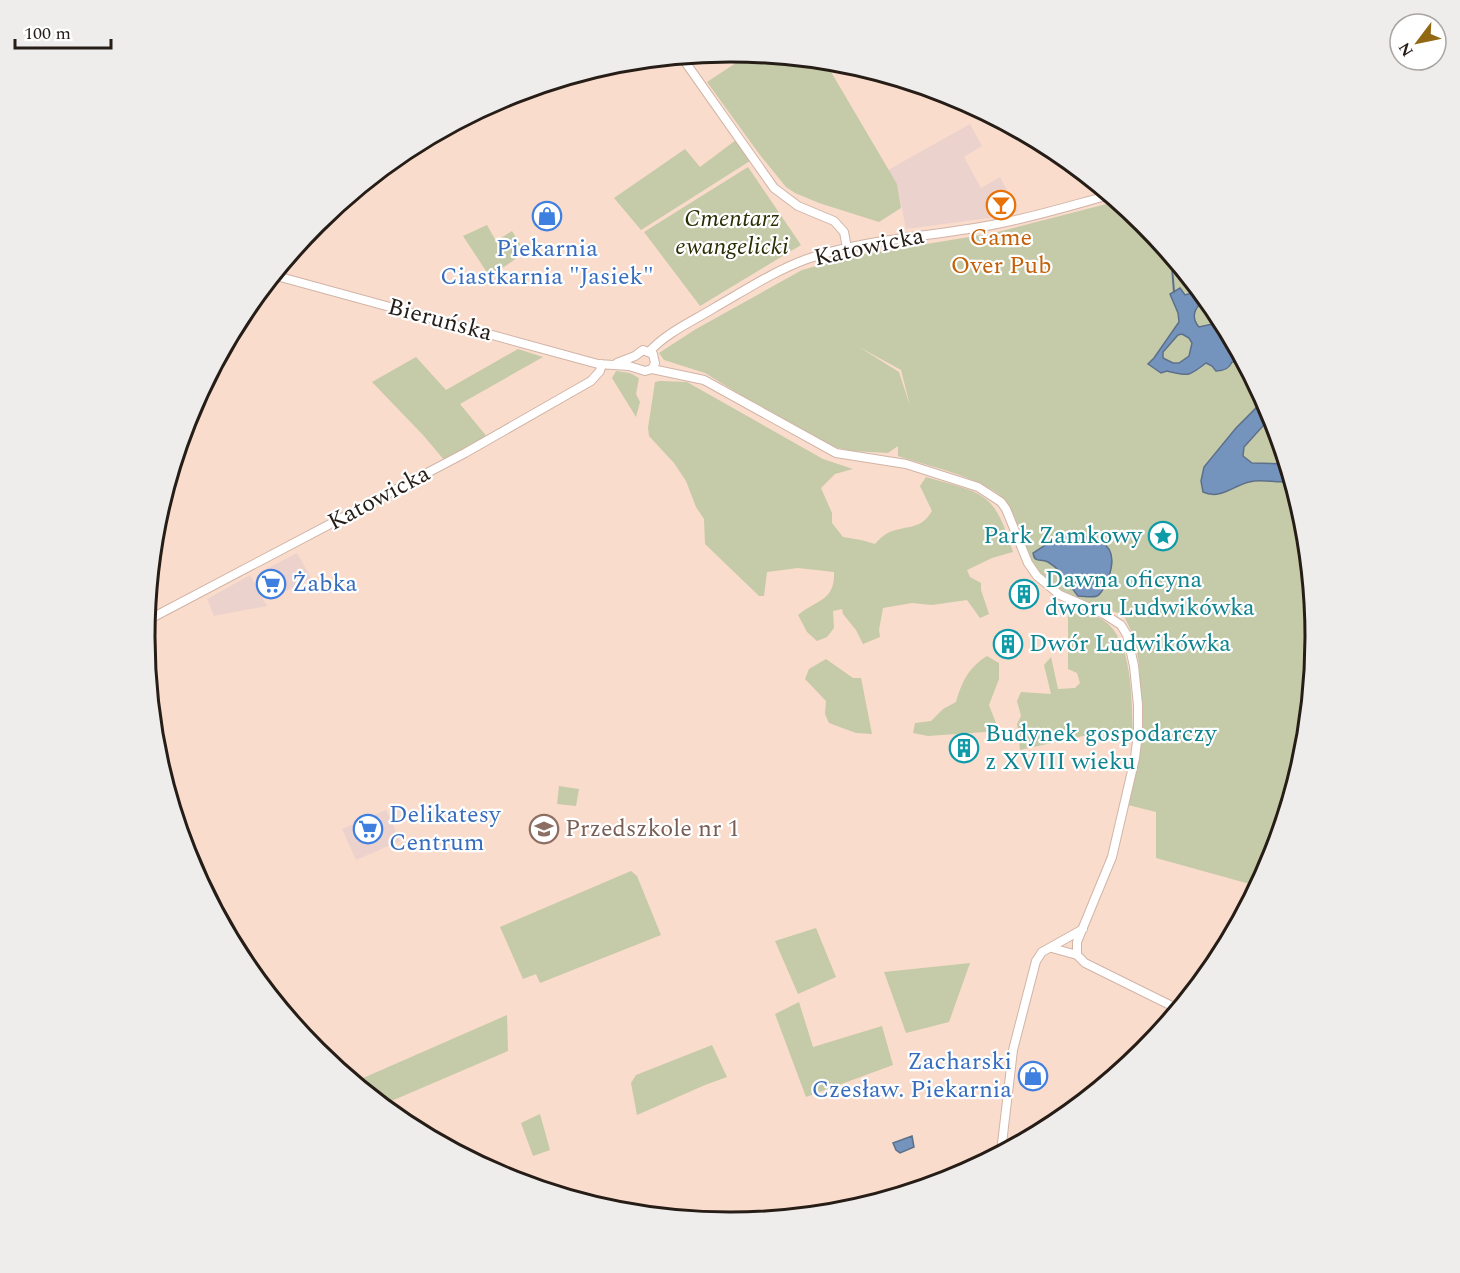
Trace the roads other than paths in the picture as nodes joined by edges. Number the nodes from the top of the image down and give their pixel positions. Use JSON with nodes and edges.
{"nodes":[{"id":1,"x":686,"y":63,"type":"edge"},
{"id":2,"x":1101,"y":197,"type":"edge"},
{"id":3,"x":847,"y":248,"type":"junction"},
{"id":4,"x":281,"y":277,"type":"edge"},
{"id":5,"x":650,"y":351,"type":"junction"},
{"id":6,"x":635,"y":356,"type":"junction"},
{"id":7,"x":605,"y":365,"type":"junction"},
{"id":8,"x":653,"y":366,"type":"junction"},
{"id":9,"x":637,"y":368,"type":"junction"},
{"id":10,"x":156,"y":616,"type":"edge"},
{"id":11,"x":1083,"y":929,"type":"junction"},
{"id":12,"x":1052,"y":948,"type":"junction"},
{"id":13,"x":1077,"y":955,"type":"junction"},
{"id":14,"x":1171,"y":1005,"type":"edge"},
{"id":15,"x":1002,"y":1142,"type":"edge"}],
"edges":[{"from":1,"to":3,"type":"street"},
{"from":2,"to":3,"type":"street","name":"Katowicka"},
{"from":3,"to":5,"type":"street","name":"Katowicka"},
{"from":4,"to":7,"type":"street","name":"Bieruńska"},
{"from":5,"to":6,"type":"street"},
{"from":5,"to":8,"type":"street"},
{"from":6,"to":7,"type":"street"},
{"from":6,"to":9,"type":"street"},
{"from":7,"to":9,"type":"street","name":"Bieruńska"},
{"from":7,"to":10,"type":"street","name":"Katowicka"},
{"from":8,"to":9,"type":"street"},
{"from":8,"to":11,"type":"street"},
{"from":11,"to":12,"type":"street"},
{"from":11,"to":13,"type":"street"},
{"from":12,"to":13,"type":"street"},
{"from":12,"to":15,"type":"street"},
{"from":13,"to":14,"type":"street"}]}
